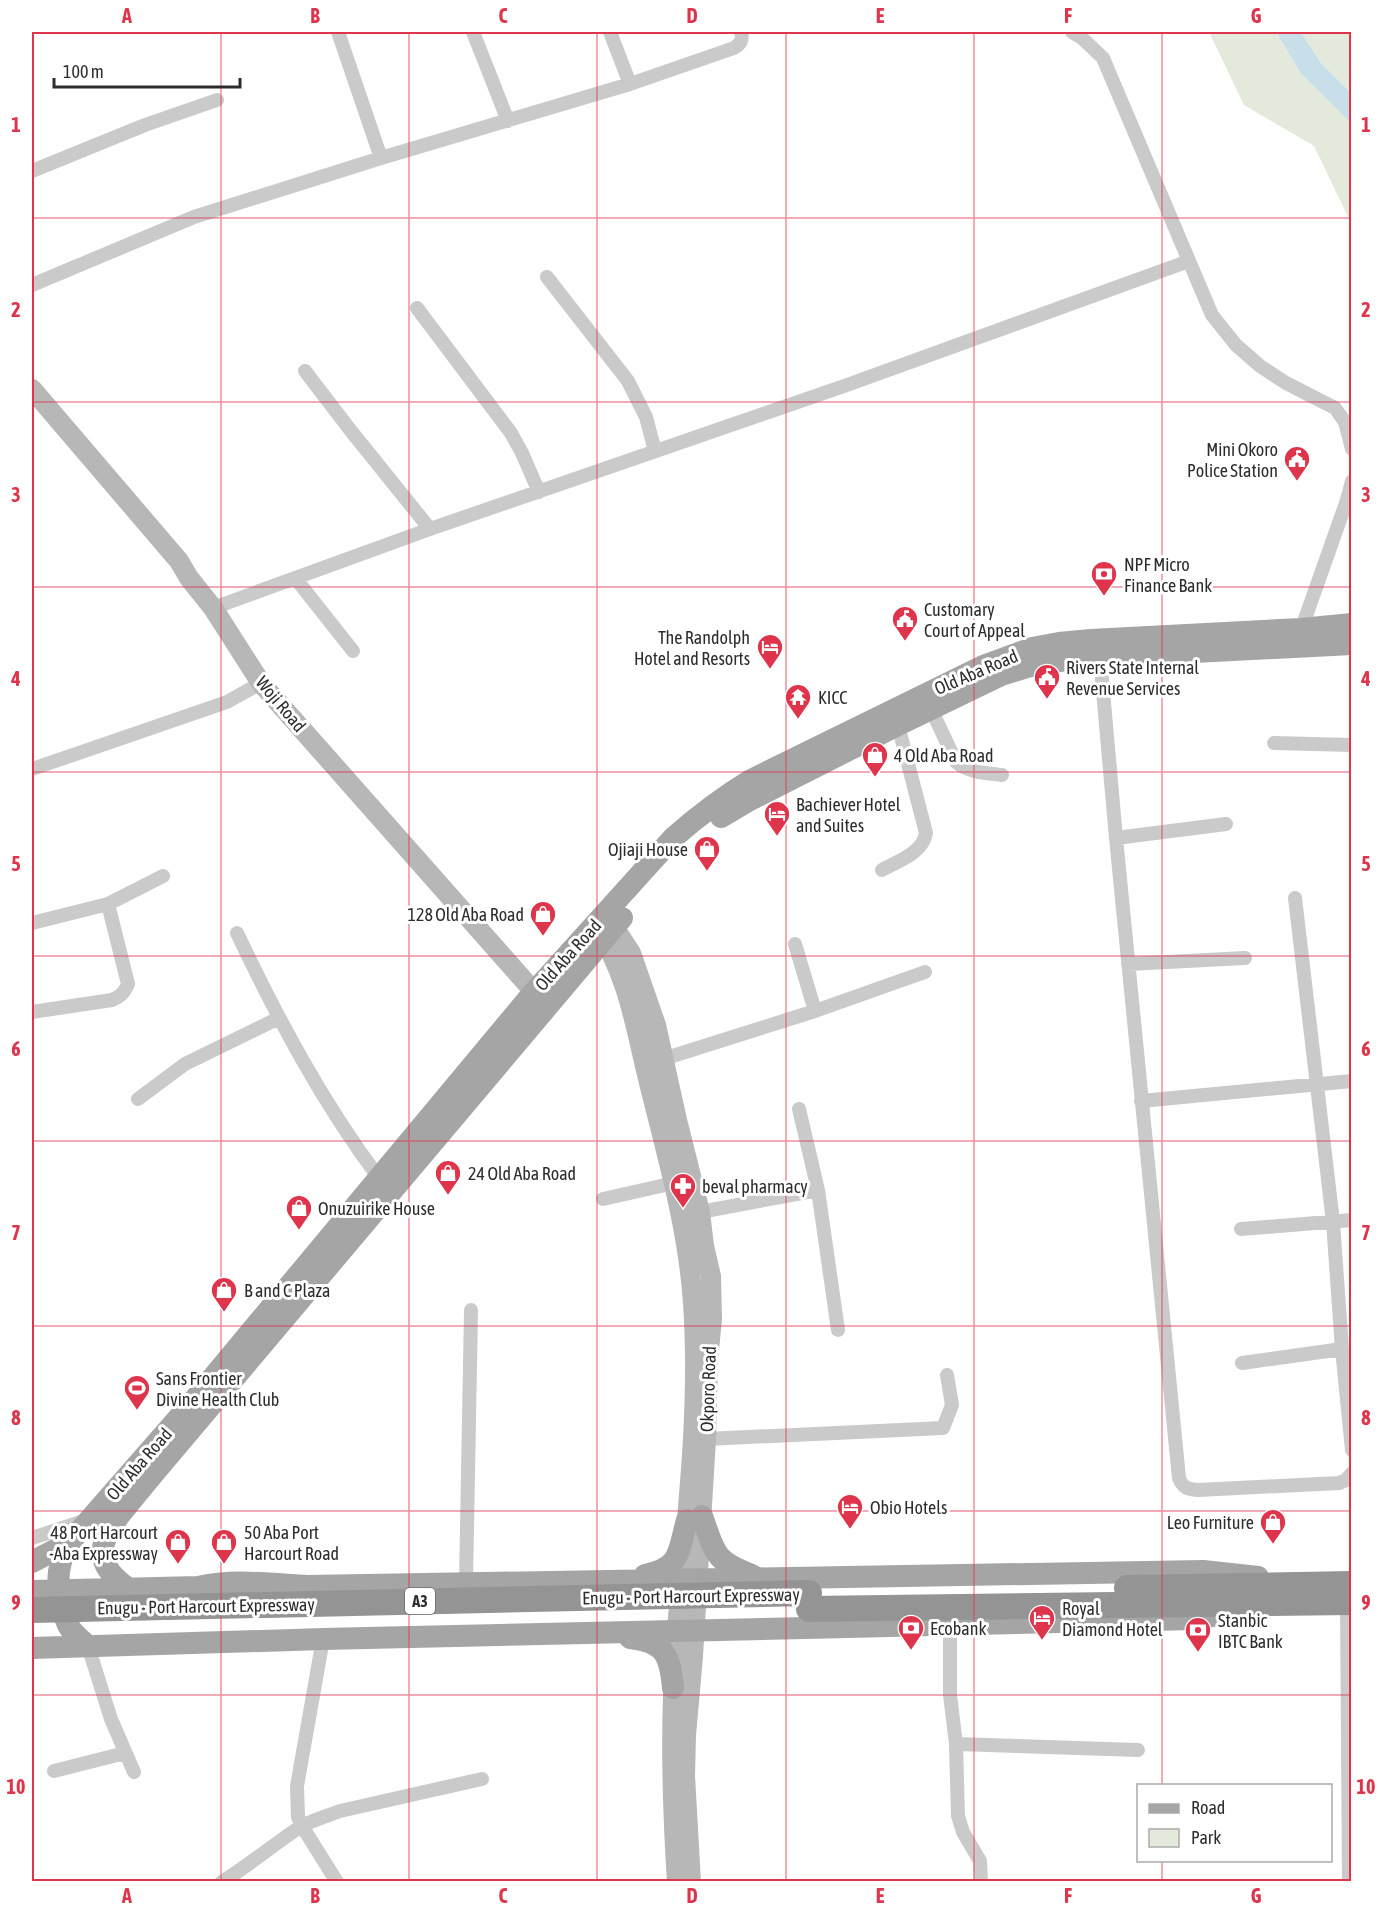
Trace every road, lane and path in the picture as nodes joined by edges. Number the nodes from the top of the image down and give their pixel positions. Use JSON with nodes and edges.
{"nodes":[{"id":1,"x":338,"y":32,"type":"edge"},
{"id":2,"x":473,"y":32,"type":"edge"},
{"id":3,"x":610,"y":32,"type":"edge"},
{"id":4,"x":741,"y":32,"type":"edge"},
{"id":5,"x":1072,"y":32,"type":"edge"},
{"id":6,"x":630,"y":84,"type":"junction"},
{"id":7,"x":218,"y":100,"type":"dead end"},
{"id":8,"x":508,"y":121,"type":"junction"},
{"id":9,"x":381,"y":158,"type":"junction"},
{"id":10,"x":32,"y":171,"type":"edge"},
{"id":11,"x":1189,"y":261,"type":"junction"},
{"id":12,"x":547,"y":277,"type":"dead end"},
{"id":13,"x":32,"y":285,"type":"edge"},
{"id":14,"x":417,"y":308,"type":"dead end"},
{"id":15,"x":305,"y":371,"type":"dead end"},
{"id":16,"x":32,"y":389,"type":"edge"},
{"id":17,"x":1352,"y":449,"type":"edge"},
{"id":18,"x":655,"y":451,"type":"junction"},
{"id":19,"x":1352,"y":481,"type":"edge"},
{"id":20,"x":539,"y":492,"type":"junction"},
{"id":21,"x":430,"y":529,"type":"junction"},
{"id":22,"x":296,"y":579,"type":"junction"},
{"id":23,"x":213,"y":608,"type":"junction"},
{"id":24,"x":1352,"y":624,"type":"edge"},
{"id":25,"x":1299,"y":638,"type":"junction"},
{"id":26,"x":1352,"y":644,"type":"edge"},
{"id":27,"x":353,"y":651,"type":"dead end"},
{"id":28,"x":1100,"y":657,"type":"junction"},
{"id":29,"x":261,"y":683,"type":"junction"},
{"id":30,"x":931,"y":709,"type":"junction"},
{"id":31,"x":898,"y":725,"type":"junction"},
{"id":32,"x":1274,"y":743,"type":"dead end"},
{"id":33,"x":1352,"y":745,"type":"edge"},
{"id":34,"x":32,"y":769,"type":"edge"},
{"id":35,"x":1002,"y":776,"type":"dead end"},
{"id":36,"x":1226,"y":824,"type":"dead end"},
{"id":37,"x":1116,"y":838,"type":"junction"},
{"id":38,"x":882,"y":870,"type":"dead end"},
{"id":39,"x":163,"y":876,"type":"dead end"},
{"id":40,"x":1295,"y":898,"type":"dead end"},
{"id":41,"x":108,"y":904,"type":"junction"},
{"id":42,"x":32,"y":923,"type":"edge"},
{"id":43,"x":604,"y":928,"type":"junction"},
{"id":44,"x":237,"y":933,"type":"dead end"},
{"id":45,"x":795,"y":944,"type":"dead end"},
{"id":46,"x":1245,"y":958,"type":"dead end"},
{"id":47,"x":1128,"y":964,"type":"junction"},
{"id":48,"x":925,"y":972,"type":"dead end"},
{"id":49,"x":540,"y":1000,"type":"junction"},
{"id":50,"x":815,"y":1011,"type":"junction"},
{"id":51,"x":32,"y":1012,"type":"edge"},
{"id":52,"x":279,"y":1018,"type":"junction"},
{"id":53,"x":663,"y":1059,"type":"junction"},
{"id":54,"x":1352,"y":1081,"type":"edge"},
{"id":55,"x":1318,"y":1084,"type":"junction"},
{"id":56,"x":138,"y":1099,"type":"dead end"},
{"id":57,"x":1142,"y":1101,"type":"junction"},
{"id":58,"x":799,"y":1109,"type":"dead end"},
{"id":59,"x":379,"y":1178,"type":"junction"},
{"id":60,"x":674,"y":1183,"type":"junction"},
{"id":61,"x":818,"y":1190,"type":"junction"},
{"id":62,"x":603,"y":1199,"type":"dead end"},
{"id":63,"x":700,"y":1212,"type":"junction"},
{"id":64,"x":1352,"y":1220,"type":"edge"},
{"id":65,"x":1333,"y":1222,"type":"junction"},
{"id":66,"x":1241,"y":1229,"type":"dead end"},
{"id":67,"x":471,"y":1310,"type":"dead end"},
{"id":68,"x":838,"y":1330,"type":"dead end"},
{"id":69,"x":1342,"y":1349,"type":"junction"},
{"id":70,"x":1242,"y":1363,"type":"dead end"},
{"id":71,"x":947,"y":1376,"type":"dead end"},
{"id":72,"x":706,"y":1439,"type":"junction"},
{"id":73,"x":1351,"y":1443,"type":"edge"},
{"id":74,"x":1352,"y":1473,"type":"edge"},
{"id":75,"x":694,"y":1518,"type":"junction"},
{"id":76,"x":90,"y":1519,"type":"junction"},
{"id":77,"x":32,"y":1538,"type":"edge"},
{"id":78,"x":70,"y":1542,"type":"junction"},
{"id":79,"x":32,"y":1562,"type":"edge"},
{"id":80,"x":762,"y":1578,"type":"junction"},
{"id":81,"x":690,"y":1579,"type":"junction"},
{"id":82,"x":617,"y":1580,"type":"junction"},
{"id":83,"x":466,"y":1583,"type":"junction"},
{"id":84,"x":1322,"y":1584,"type":"junction"},
{"id":85,"x":198,"y":1587,"type":"junction"},
{"id":86,"x":58,"y":1589,"type":"junction"},
{"id":87,"x":129,"y":1589,"type":"junction"},
{"id":88,"x":32,"y":1591,"type":"edge"},
{"id":89,"x":1350,"y":1596,"type":"edge"},
{"id":90,"x":809,"y":1601,"type":"junction"},
{"id":91,"x":1299,"y":1603,"type":"junction"},
{"id":92,"x":32,"y":1610,"type":"edge"},
{"id":93,"x":950,"y":1624,"type":"junction"},
{"id":94,"x":32,"y":1627,"type":"edge"},
{"id":95,"x":686,"y":1630,"type":"junction"},
{"id":96,"x":593,"y":1632,"type":"junction"},
{"id":97,"x":323,"y":1639,"type":"junction"},
{"id":98,"x":235,"y":1641,"type":"junction"},
{"id":99,"x":88,"y":1646,"type":"junction"},
{"id":100,"x":32,"y":1648,"type":"edge"},
{"id":101,"x":673,"y":1688,"type":"junction"},
{"id":102,"x":956,"y":1744,"type":"junction"},
{"id":103,"x":1138,"y":1750,"type":"dead end"},
{"id":104,"x":125,"y":1753,"type":"junction"},
{"id":105,"x":54,"y":1771,"type":"dead end"},
{"id":106,"x":134,"y":1772,"type":"dead end"},
{"id":107,"x":482,"y":1779,"type":"dead end"},
{"id":108,"x":302,"y":1826,"type":"junction"},
{"id":109,"x":222,"y":1881,"type":"edge"},
{"id":110,"x":337,"y":1881,"type":"edge"},
{"id":111,"x":677,"y":1881,"type":"edge"},
{"id":112,"x":691,"y":1881,"type":"edge"},
{"id":113,"x":981,"y":1881,"type":"edge"},
{"id":114,"x":1349,"y":1881,"type":"edge"}],
"edges":[{"from":1,"to":9,"type":"street"},
{"from":2,"to":8,"type":"street"},
{"from":3,"to":6,"type":"street"},
{"from":4,"to":6,"type":"street"},
{"from":5,"to":11,"type":"street"},
{"from":6,"to":8,"type":"street"},
{"from":7,"to":10,"type":"street"},
{"from":8,"to":9,"type":"street"},
{"from":9,"to":13,"type":"street"},
{"from":11,"to":17,"type":"street"},
{"from":11,"to":18,"type":"street"},
{"from":12,"to":18,"type":"street"},
{"from":14,"to":20,"type":"street"},
{"from":15,"to":21,"type":"street"},
{"from":16,"to":23,"type":"main road","name":"Woji Road"},
{"from":18,"to":20,"type":"street"},
{"from":19,"to":25,"type":"street"},
{"from":20,"to":21,"type":"street"},
{"from":21,"to":22,"type":"street"},
{"from":22,"to":23,"type":"street"},
{"from":22,"to":27,"type":"street"},
{"from":23,"to":29,"type":"main road","name":"Woji Road"},
{"from":24,"to":25,"type":"main road","name":"Old Aba Road"},
{"from":25,"to":26,"type":"main road","name":"Old Aba Road"},
{"from":25,"to":28,"type":"main road","name":"Old Aba Road"},
{"from":25,"to":43,"type":"main road","name":"Old Aba Road"},
{"from":28,"to":30,"type":"main road","name":"Old Aba Road"},
{"from":28,"to":37,"type":"street"},
{"from":29,"to":34,"type":"street"},
{"from":29,"to":49,"type":"main road","name":"Woji Road"},
{"from":30,"to":31,"type":"main road","name":"Old Aba Road"},
{"from":30,"to":35,"type":"street"},
{"from":31,"to":38,"type":"street"},
{"from":31,"to":43,"type":"main road","name":"Old Aba Road"},
{"from":32,"to":33,"type":"street"},
{"from":36,"to":37,"type":"street"},
{"from":37,"to":47,"type":"street"},
{"from":39,"to":41,"type":"street"},
{"from":40,"to":55,"type":"street"},
{"from":41,"to":42,"type":"street"},
{"from":41,"to":51,"type":"street"},
{"from":43,"to":49,"type":"main road","name":"Old Aba Road"},
{"from":43,"to":53,"type":"main road","name":"Okporo Road"},
{"from":43,"to":60,"type":"main road","name":"Okporo Road"},
{"from":44,"to":52,"type":"street"},
{"from":45,"to":50,"type":"street"},
{"from":46,"to":47,"type":"street"},
{"from":47,"to":57,"type":"street"},
{"from":48,"to":50,"type":"street"},
{"from":49,"to":59,"type":"main road","name":"Old Aba Road"},
{"from":49,"to":87,"type":"main road","name":"Old Aba Road"},
{"from":50,"to":53,"type":"street"},
{"from":52,"to":56,"type":"street"},
{"from":52,"to":59,"type":"street"},
{"from":53,"to":63,"type":"main road","name":"Okporo Road"},
{"from":54,"to":55,"type":"street"},
{"from":55,"to":57,"type":"street"},
{"from":55,"to":65,"type":"street"},
{"from":57,"to":74,"type":"street"},
{"from":58,"to":61,"type":"street"},
{"from":59,"to":76,"type":"main road","name":"Old Aba Road"},
{"from":60,"to":62,"type":"street"},
{"from":60,"to":75,"type":"main road","name":"Okporo Road"},
{"from":61,"to":63,"type":"street"},
{"from":61,"to":68,"type":"street"},
{"from":63,"to":72,"type":"main road","name":"Okporo Road"},
{"from":64,"to":65,"type":"street"},
{"from":65,"to":66,"type":"street"},
{"from":65,"to":69,"type":"street"},
{"from":67,"to":83,"type":"street"},
{"from":69,"to":70,"type":"street"},
{"from":69,"to":73,"type":"street"},
{"from":71,"to":72,"type":"street"},
{"from":72,"to":75,"type":"main road","name":"Okporo Road"},
{"from":75,"to":80,"type":"main road"},
{"from":75,"to":81,"type":"main road","name":"Okporo Road"},
{"from":75,"to":82,"type":"main road"},
{"from":76,"to":77,"type":"street"},
{"from":76,"to":78,"type":"main road","name":"Old Aba Road"},
{"from":78,"to":79,"type":"main road"},
{"from":78,"to":86,"type":"main road","name":"Old Aba Road"},
{"from":80,"to":81,"type":"main road"},
{"from":80,"to":84,"type":"main road"},
{"from":81,"to":82,"type":"main road"},
{"from":81,"to":95,"type":"main road","name":"Okporo Road"},
{"from":82,"to":83,"type":"main road"},
{"from":83,"to":85,"type":"main road"},
{"from":84,"to":89,"type":"highway","name":"Enugu - Port Harcourt Expressway","number":"A3"},
{"from":84,"to":90,"type":"highway","name":"Enugu - Port Harcourt Expressway","number":"A3"},
{"from":85,"to":87,"type":"main road"},
{"from":85,"to":98,"type":"main road"},
{"from":86,"to":87,"type":"main road"},
{"from":86,"to":88,"type":"main road"},
{"from":86,"to":99,"type":"main road","name":"Old Aba Road"},
{"from":89,"to":91,"type":"highway","name":"Enugu - Port Harcourt Expressway","number":"A3"},
{"from":89,"to":114,"type":"street"},
{"from":90,"to":91,"type":"highway","name":"Enugu - Port Harcourt Expressway","number":"A3"},
{"from":90,"to":92,"type":"highway","name":"Enugu - Port Harcourt Expressway","number":"A3","bridge":true},
{"from":90,"to":94,"type":"highway","name":"Enugu - Port Harcourt Expressway","number":"A3"},
{"from":91,"to":93,"type":"main road"},
{"from":93,"to":95,"type":"main road"},
{"from":93,"to":102,"type":"street"},
{"from":95,"to":96,"type":"main road"},
{"from":95,"to":101,"type":"main road","name":"Okporo Road"},
{"from":95,"to":112,"type":"main road","name":"Okporo Road"},
{"from":96,"to":97,"type":"main road"},
{"from":96,"to":101,"type":"main road"},
{"from":97,"to":98,"type":"main road"},
{"from":97,"to":108,"type":"street"},
{"from":98,"to":99,"type":"main road"},
{"from":99,"to":100,"type":"main road"},
{"from":99,"to":104,"type":"street"},
{"from":101,"to":111,"type":"main road","name":"Okporo Road"},
{"from":102,"to":103,"type":"street"},
{"from":102,"to":113,"type":"street"},
{"from":104,"to":105,"type":"street"},
{"from":104,"to":106,"type":"street"},
{"from":107,"to":108,"type":"street"},
{"from":108,"to":109,"type":"street"},
{"from":108,"to":110,"type":"street"}]}
